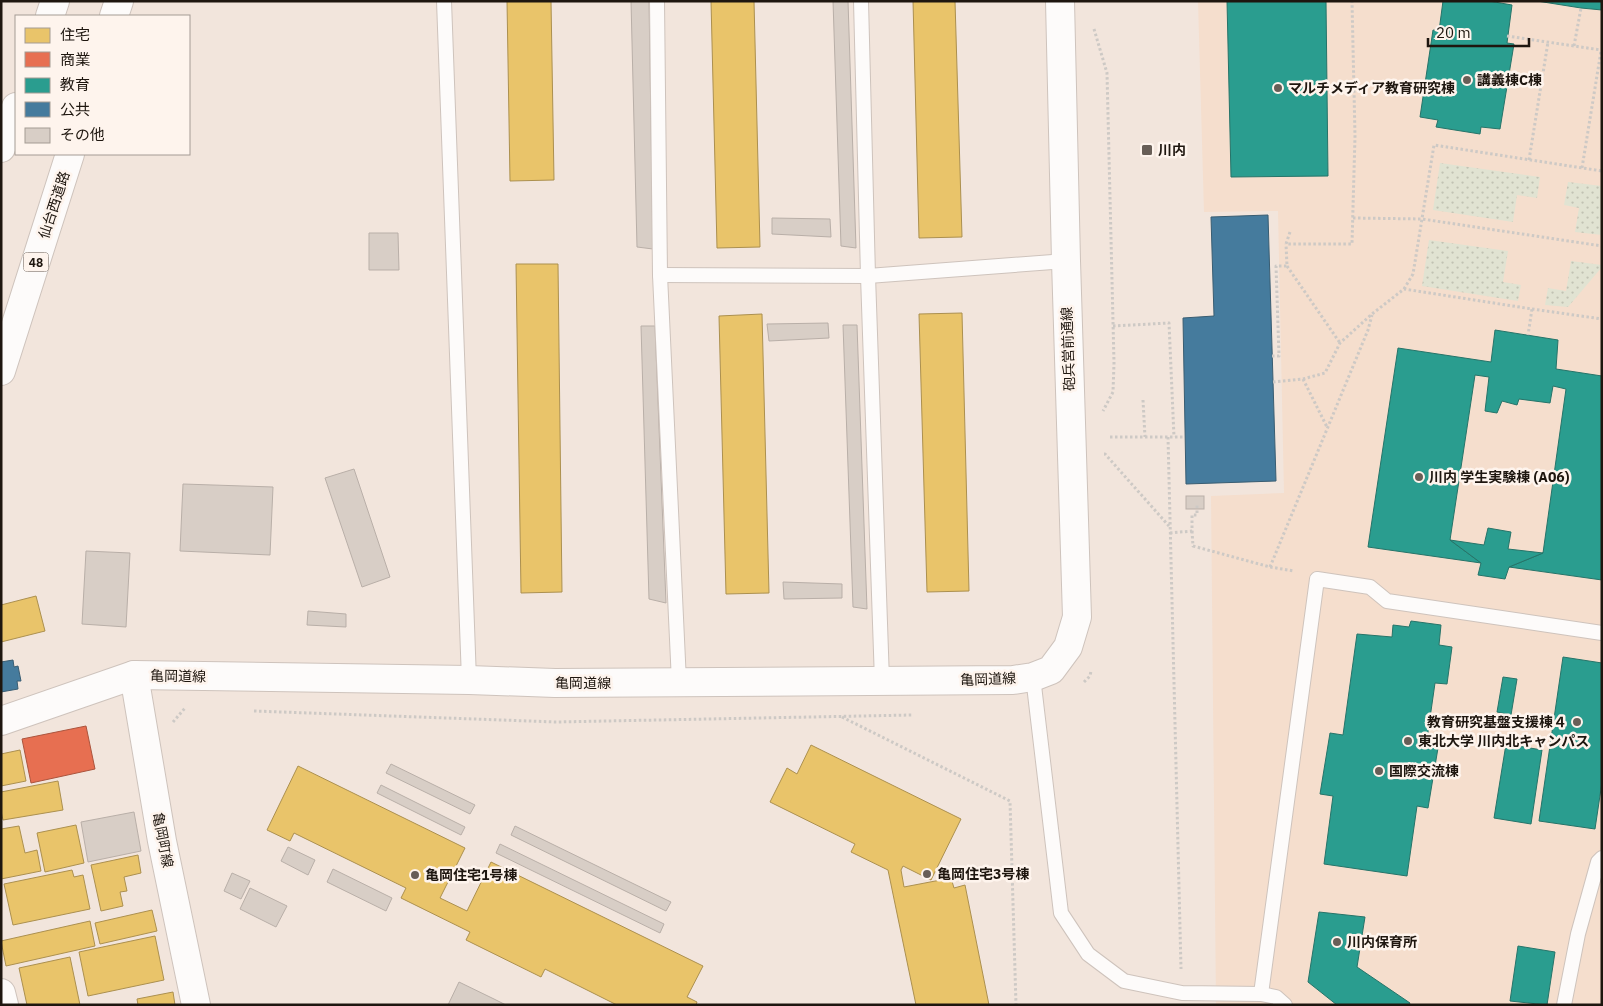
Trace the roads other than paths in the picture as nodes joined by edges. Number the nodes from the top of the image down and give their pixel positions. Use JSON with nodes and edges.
{"nodes":[{"id":1,"x":55,"y":1,"type":"edge"},
{"id":2,"x":119,"y":1,"type":"edge"},
{"id":3,"x":444,"y":1,"type":"edge"},
{"id":4,"x":657,"y":1,"type":"edge"},
{"id":5,"x":862,"y":1,"type":"edge"},
{"id":6,"x":1060,"y":1,"type":"edge"},
{"id":7,"x":50,"y":15,"type":"edge"},
{"id":8,"x":114,"y":15,"type":"edge"},
{"id":9,"x":15,"y":110,"type":"edge"},
{"id":10,"x":1,"y":148,"type":"edge"},
{"id":11,"x":70,"y":155,"type":"edge"},
{"id":12,"x":1066,"y":261,"type":"junction"},
{"id":13,"x":660,"y":275,"type":"junction"},
{"id":14,"x":868,"y":276,"type":"junction"},
{"id":15,"x":1,"y":371,"type":"edge"},
{"id":16,"x":1602,"y":633,"type":"edge"},
{"id":17,"x":134,"y":675,"type":"junction"},
{"id":18,"x":1033,"y":677,"type":"junction"},
{"id":19,"x":469,"y":680,"type":"junction"},
{"id":20,"x":882,"y":681,"type":"junction"},
{"id":21,"x":679,"y":682,"type":"junction"},
{"id":22,"x":1,"y":721,"type":"edge"},
{"id":23,"x":1602,"y":858,"type":"edge"},
{"id":24,"x":1,"y":993,"type":"edge"},
{"id":25,"x":1261,"y":994,"type":"junction"},
{"id":26,"x":4,"y":1005,"type":"edge"},
{"id":27,"x":196,"y":1005,"type":"edge"},
{"id":28,"x":1285,"y":1005,"type":"edge"},
{"id":29,"x":1564,"y":1005,"type":"edge"}],
"edges":[{"from":1,"to":7,"type":"main road"},
{"from":2,"to":8,"type":"main road"},
{"from":3,"to":19,"type":"lane"},
{"from":4,"to":13,"type":"lane"},
{"from":5,"to":14,"type":"lane"},
{"from":6,"to":12,"type":"main road","name":"砲兵営前通線"},
{"from":9,"to":10,"type":"main road"},
{"from":11,"to":15,"type":"main road","name":"仙台西道路","number":"48"},
{"from":12,"to":14,"type":"lane"},
{"from":12,"to":18,"type":"main road","name":"砲兵営前通線"},
{"from":13,"to":14,"type":"lane"},
{"from":13,"to":21,"type":"lane"},
{"from":14,"to":20,"type":"lane"},
{"from":16,"to":25,"type":"lane"},
{"from":17,"to":19,"type":"main road","name":"亀岡道線"},
{"from":17,"to":22,"type":"main road","name":"亀岡道線"},
{"from":17,"to":27,"type":"main road","name":"亀岡町線"},
{"from":18,"to":20,"type":"main road","name":"亀岡道線"},
{"from":18,"to":25,"type":"lane"},
{"from":19,"to":21,"type":"main road","name":"亀岡道線"},
{"from":20,"to":21,"type":"main road","name":"亀岡道線"},
{"from":23,"to":29,"type":"lane"},
{"from":24,"to":26,"type":"main road"},
{"from":25,"to":28,"type":"lane"}]}
